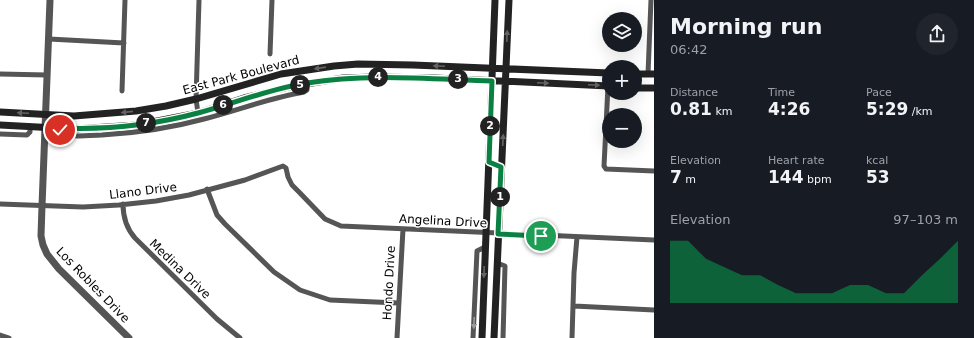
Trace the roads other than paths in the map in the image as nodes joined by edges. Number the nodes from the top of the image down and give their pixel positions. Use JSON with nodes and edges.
{"nodes":[{"id":1,"x":50,"y":0,"type":"edge"},
{"id":2,"x":125,"y":0,"type":"edge"},
{"id":3,"x":199,"y":0,"type":"edge"},
{"id":4,"x":272,"y":0,"type":"edge"},
{"id":5,"x":495,"y":0,"type":"edge"},
{"id":6,"x":509,"y":0,"type":"edge"},
{"id":7,"x":651,"y":0,"type":"edge"},
{"id":8,"x":49,"y":39,"type":"junction"},
{"id":9,"x":124,"y":43,"type":"junction"},
{"id":10,"x":270,"y":54,"type":"dead end"},
{"id":11,"x":358,"y":64,"type":"junction"},
{"id":12,"x":492,"y":68,"type":"junction"},
{"id":13,"x":506,"y":69,"type":"junction"},
{"id":14,"x":602,"y":73,"type":"edge"},
{"id":15,"x":0,"y":74,"type":"edge"},
{"id":16,"x":651,"y":74,"type":"edge"},
{"id":17,"x":47,"y":76,"type":"junction"},
{"id":18,"x":359,"y":77,"type":"junction"},
{"id":19,"x":492,"y":81,"type":"junction"},
{"id":20,"x":505,"y":82,"type":"junction"},
{"id":21,"x":306,"y":83,"type":"junction"},
{"id":22,"x":602,"y":86,"type":"edge"},
{"id":23,"x":642,"y":88,"type":"edge"},
{"id":24,"x":654,"y":88,"type":"edge"},
{"id":25,"x":122,"y":91,"type":"dead end"},
{"id":26,"x":196,"y":99,"type":"junction"},
{"id":27,"x":608,"y":100,"type":"edge"},
{"id":28,"x":0,"y":112,"type":"edge"},
{"id":29,"x":198,"y":113,"type":"junction"},
{"id":30,"x":45,"y":114,"type":"junction"},
{"id":31,"x":0,"y":125,"type":"edge"},
{"id":32,"x":30,"y":126,"type":"junction"},
{"id":33,"x":45,"y":127,"type":"junction"},
{"id":34,"x":60,"y":128,"type":"junction"},
{"id":35,"x":0,"y":134,"type":"edge"},
{"id":36,"x":489,"y":165,"type":"junction"},
{"id":37,"x":283,"y":166,"type":"joint"},
{"id":38,"x":501,"y":167,"type":"junction"},
{"id":39,"x":654,"y":171,"type":"edge"},
{"id":40,"x":207,"y":189,"type":"junction"},
{"id":41,"x":0,"y":204,"type":"edge"},
{"id":42,"x":122,"y":204,"type":"junction"},
{"id":43,"x":42,"y":206,"type":"junction"},
{"id":44,"x":402,"y":229,"type":"junction"},
{"id":45,"x":486,"y":233,"type":"junction"},
{"id":46,"x":498,"y":234,"type":"junction"},
{"id":47,"x":577,"y":237,"type":"junction"},
{"id":48,"x":654,"y":240,"type":"edge"},
{"id":49,"x":485,"y":247,"type":"junction"},
{"id":50,"x":497,"y":262,"type":"junction"},
{"id":51,"x":398,"y":303,"type":"junction"},
{"id":52,"x":574,"y":306,"type":"junction"},
{"id":53,"x":654,"y":310,"type":"edge"},
{"id":54,"x":0,"y":334,"type":"edge"},
{"id":55,"x":8,"y":338,"type":"edge"},
{"id":56,"x":129,"y":338,"type":"edge"},
{"id":57,"x":240,"y":338,"type":"edge"},
{"id":58,"x":397,"y":338,"type":"edge"},
{"id":59,"x":473,"y":338,"type":"edge"},
{"id":60,"x":482,"y":338,"type":"edge"},
{"id":61,"x":494,"y":338,"type":"edge"},
{"id":62,"x":503,"y":338,"type":"edge"},
{"id":63,"x":572,"y":338,"type":"edge"}],
"edges":[{"from":1,"to":8,"type":"street","name":"Los Robles Drive"},
{"from":2,"to":9,"type":"street"},
{"from":3,"to":26,"type":"street"},
{"from":4,"to":10,"type":"street"},
{"from":5,"to":12,"type":"main road"},
{"from":13,"to":6,"type":"main road","one_way":true},
{"from":7,"to":16,"type":"street"},
{"from":8,"to":9,"type":"street"},
{"from":8,"to":17,"type":"street","name":"Los Robles Drive"},
{"from":9,"to":25,"type":"street"},
{"from":12,"to":11,"type":"main road","name":"East Park Boulevard","one_way":true},
{"from":11,"to":18,"type":"main road"},
{"from":11,"to":26,"type":"main road","name":"East Park Boulevard","one_way":true},
{"from":12,"to":13,"type":"main road","name":"East Park Boulevard"},
{"from":12,"to":19,"type":"main road"},
{"from":13,"to":14,"type":"main road","name":"East Park Boulevard"},
{"from":13,"to":20,"type":"main road"},
{"from":15,"to":17,"type":"street"},
{"from":17,"to":30,"type":"street","name":"Los Robles Drive"},
{"from":18,"to":19,"type":"main road","name":"East Park Boulevard"},
{"from":18,"to":21,"type":"main road","name":"East Park Boulevard"},
{"from":19,"to":20,"type":"main road","name":"East Park Boulevard"},
{"from":19,"to":36,"type":"main road"},
{"from":20,"to":22,"type":"main road","name":"East Park Boulevard","one_way":true},
{"from":38,"to":20,"type":"main road","one_way":true},
{"from":21,"to":29,"type":"main road","name":"East Park Boulevard"},
{"from":21,"to":34,"type":"street","name":"East Park Boulevard"},
{"from":23,"to":24,"type":"main road"},
{"from":26,"to":29,"type":"street"},
{"from":26,"to":30,"type":"main road","name":"East Park Boulevard","one_way":true},
{"from":27,"to":39,"type":"street"},
{"from":30,"to":28,"type":"main road","name":"East Park Boulevard","one_way":true},
{"from":29,"to":34,"type":"main road","name":"East Park Boulevard"},
{"from":30,"to":33,"type":"street","name":"Los Robles Drive"},
{"from":31,"to":32,"type":"main road","name":"East Park Boulevard"},
{"from":32,"to":33,"type":"main road","name":"East Park Boulevard"},
{"from":32,"to":35,"type":"street"},
{"from":33,"to":34,"type":"main road","name":"East Park Boulevard"},
{"from":33,"to":43,"type":"street","name":"Los Robles Drive"},
{"from":36,"to":38,"type":"main road"},
{"from":36,"to":45,"type":"main road"},
{"from":37,"to":40,"type":"street","name":"Llano Drive"},
{"from":37,"to":44,"type":"street","name":"Angelina Drive"},
{"from":38,"to":46,"type":"main road"},
{"from":40,"to":42,"type":"street","name":"Llano Drive"},
{"from":40,"to":51,"type":"street"},
{"from":41,"to":43,"type":"street","name":"Llano Drive"},
{"from":42,"to":43,"type":"street","name":"Llano Drive"},
{"from":42,"to":57,"type":"street","name":"Medina Drive"},
{"from":43,"to":56,"type":"street","name":"Los Robles Drive"},
{"from":44,"to":45,"type":"street","name":"Angelina Drive"},
{"from":44,"to":51,"type":"street","name":"Hondo Drive"},
{"from":45,"to":46,"type":"street","name":"Angelina Drive"},
{"from":45,"to":49,"type":"main road"},
{"from":46,"to":47,"type":"street","name":"Angelina Drive"},
{"from":46,"to":50,"type":"main road"},
{"from":47,"to":48,"type":"street","name":"Angelina Drive"},
{"from":47,"to":52,"type":"street"},
{"from":49,"to":59,"type":"street","one_way":true},
{"from":49,"to":60,"type":"main road","one_way":true},
{"from":50,"to":61,"type":"main road"},
{"from":50,"to":62,"type":"street"},
{"from":51,"to":58,"type":"street","name":"Hondo Drive"},
{"from":52,"to":53,"type":"street"},
{"from":52,"to":63,"type":"street"},
{"from":54,"to":55,"type":"street"}]}
